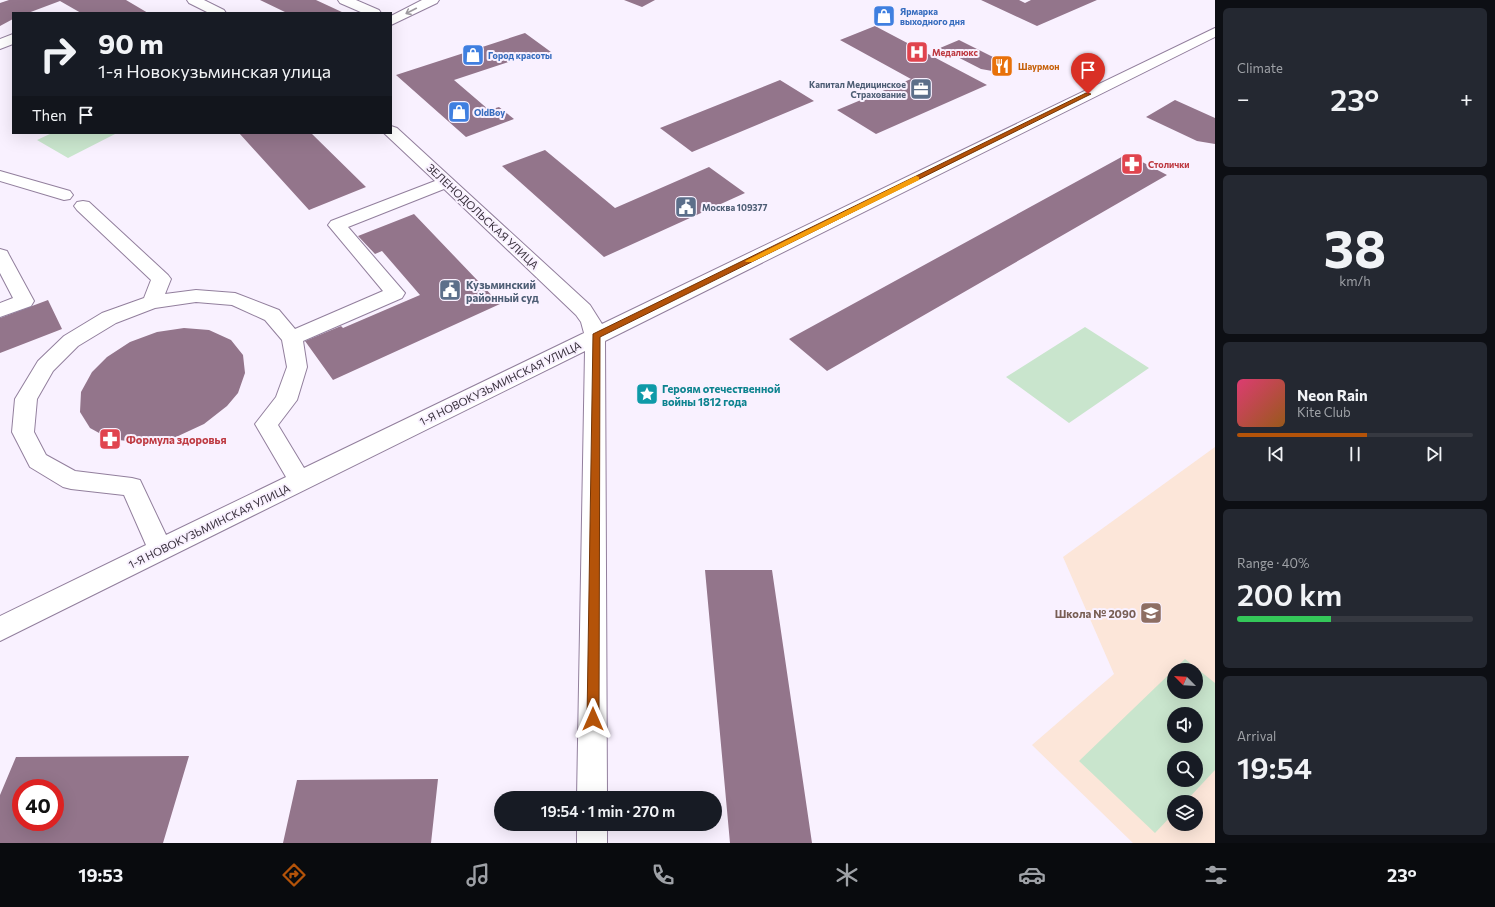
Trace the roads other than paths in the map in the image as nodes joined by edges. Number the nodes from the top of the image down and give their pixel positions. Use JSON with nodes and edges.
{"nodes":[{"id":1,"x":194,"y":0,"type":"edge"},
{"id":2,"x":345,"y":0,"type":"edge"},
{"id":3,"x":432,"y":0,"type":"edge"},
{"id":4,"x":214,"y":10,"type":"edge"},
{"id":5,"x":199,"y":12,"type":"edge"},
{"id":6,"x":372,"y":12,"type":"edge"},
{"id":7,"x":392,"y":20,"type":"edge"},
{"id":8,"x":1215,"y":32,"type":"edge"},
{"id":9,"x":12,"y":39,"type":"edge"},
{"id":10,"x":0,"y":45,"type":"edge"},
{"id":11,"x":392,"y":133,"type":"edge"},
{"id":12,"x":0,"y":176,"type":"edge"},
{"id":13,"x":447,"y":182,"type":"junction"},
{"id":14,"x":64,"y":195,"type":"dead end"},
{"id":15,"x":82,"y":206,"type":"dead end"},
{"id":16,"x":0,"y":255,"type":"edge"},
{"id":17,"x":152,"y":302,"type":"junction"},
{"id":18,"x":0,"y":310,"type":"edge"},
{"id":19,"x":596,"y":336,"type":"junction"},
{"id":20,"x":292,"y":338,"type":"junction"},
{"id":21,"x":300,"y":481,"type":"junction"},
{"id":22,"x":161,"y":550,"type":"junction"},
{"id":23,"x":0,"y":629,"type":"edge"},
{"id":24,"x":592,"y":791,"type":"edge"},
{"id":25,"x":592,"y":831,"type":"edge"},
{"id":26,"x":592,"y":843,"type":"edge"}],
"edges":[{"from":1,"to":4,"type":"street"},
{"from":2,"to":6,"type":"street"},
{"from":3,"to":7,"type":"street","one_way":true},
{"from":4,"to":5,"type":"street"},
{"from":8,"to":19,"type":"street","name":"1-Я НОВОКУЗЬМИНСКАЯ УЛИЦА"},
{"from":9,"to":10,"type":"street"},
{"from":11,"to":13,"type":"street","name":"ЗЕЛЕНОДОЛЬСКАЯ УЛИЦА"},
{"from":12,"to":14,"type":"street"},
{"from":13,"to":19,"type":"street","name":"ЗЕЛЕНОДОЛЬСКАЯ УЛИЦА"},
{"from":13,"to":20,"type":"street"},
{"from":15,"to":17,"type":"street"},
{"from":16,"to":18,"type":"street"},
{"from":17,"to":20,"type":"street"},
{"from":17,"to":22,"type":"street"},
{"from":19,"to":21,"type":"street","name":"1-Я НОВОКУЗЬМИНСКАЯ УЛИЦА"},
{"from":19,"to":24,"type":"street","name":"ЗЕЛЕНОДОЛЬСКАЯ УЛИЦА"},
{"from":20,"to":21,"type":"street"},
{"from":21,"to":22,"type":"street","name":"1-Я НОВОКУЗЬМИНСКАЯ УЛИЦА"},
{"from":22,"to":23,"type":"street","name":"1-Я НОВОКУЗЬМИНСКАЯ УЛИЦА"},
{"from":25,"to":26,"type":"street"}]}
